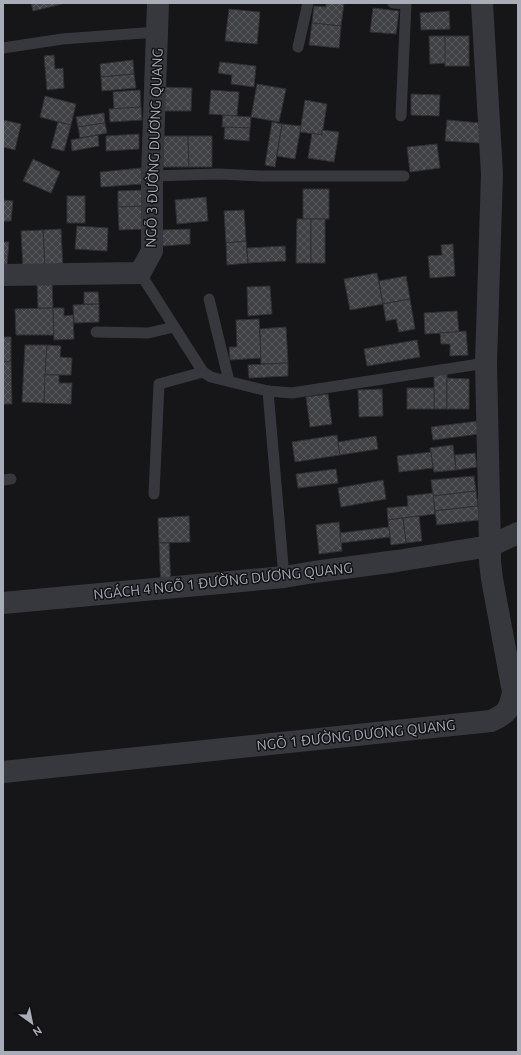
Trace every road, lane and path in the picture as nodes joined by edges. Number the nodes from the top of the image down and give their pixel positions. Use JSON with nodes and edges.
{"nodes":[{"id":1,"x":158,"y":3,"type":"edge"},
{"id":2,"x":308,"y":3,"type":"edge"},
{"id":3,"x":393,"y":3,"type":"edge"},
{"id":4,"x":482,"y":3,"type":"edge"},
{"id":5,"x":407,"y":4,"type":"edge"},
{"id":6,"x":157,"y":32,"type":"junction"},
{"id":7,"x":298,"y":47,"type":"dead end"},
{"id":8,"x":3,"y":48,"type":"edge"},
{"id":9,"x":401,"y":116,"type":"dead end"},
{"id":10,"x":152,"y":176,"type":"junction"},
{"id":11,"x":404,"y":176,"type":"dead end"},
{"id":12,"x":140,"y":273,"type":"junction"},
{"id":13,"x":3,"y":275,"type":"edge"},
{"id":14,"x":209,"y":299,"type":"dead end"},
{"id":15,"x":174,"y":327,"type":"junction"},
{"id":16,"x":96,"y":332,"type":"dead end"},
{"id":17,"x":486,"y":363,"type":"junction"},
{"id":18,"x":203,"y":372,"type":"junction"},
{"id":19,"x":229,"y":381,"type":"junction"},
{"id":20,"x":268,"y":391,"type":"junction"},
{"id":21,"x":154,"y":494,"type":"dead end"},
{"id":22,"x":518,"y":533,"type":"edge"},
{"id":23,"x":490,"y":546,"type":"junction"},
{"id":24,"x":284,"y":577,"type":"junction"},
{"id":25,"x":3,"y":603,"type":"edge"},
{"id":26,"x":3,"y":772,"type":"edge"}],
"edges":[{"from":1,"to":6,"type":"street","name":"NGÕ 3 ĐƯỜNG DƯƠNG QUANG"},
{"from":2,"to":7,"type":"lane"},
{"from":3,"to":5,"type":"lane"},
{"from":4,"to":17,"type":"street","name":"NGÕ 1 ĐƯỜNG DƯƠNG QUANG"},
{"from":5,"to":9,"type":"lane"},
{"from":6,"to":8,"type":"lane"},
{"from":6,"to":10,"type":"street","name":"NGÕ 3 ĐƯỜNG DƯƠNG QUANG"},
{"from":10,"to":11,"type":"lane"},
{"from":10,"to":12,"type":"street","name":"NGÕ 3 ĐƯỜNG DƯƠNG QUANG"},
{"from":12,"to":13,"type":"street"},
{"from":12,"to":15,"type":"lane"},
{"from":14,"to":19,"type":"lane"},
{"from":15,"to":16,"type":"lane"},
{"from":15,"to":18,"type":"lane"},
{"from":17,"to":20,"type":"lane"},
{"from":17,"to":23,"type":"street","name":"NGÕ 1 ĐƯỜNG DƯƠNG QUANG"},
{"from":18,"to":19,"type":"lane"},
{"from":18,"to":21,"type":"lane"},
{"from":19,"to":20,"type":"lane"},
{"from":20,"to":24,"type":"lane"},
{"from":22,"to":23,"type":"street"},
{"from":23,"to":24,"type":"street","name":"NGÁCH 4 NGÕ 1 ĐƯỜNG DƯƠNG QUANG"},
{"from":23,"to":26,"type":"street","name":"NGÕ 1 ĐƯỜNG DƯƠNG QUANG"},
{"from":24,"to":25,"type":"street","name":"NGÁCH 4 NGÕ 1 ĐƯỜNG DƯƠNG QUANG"}]}
